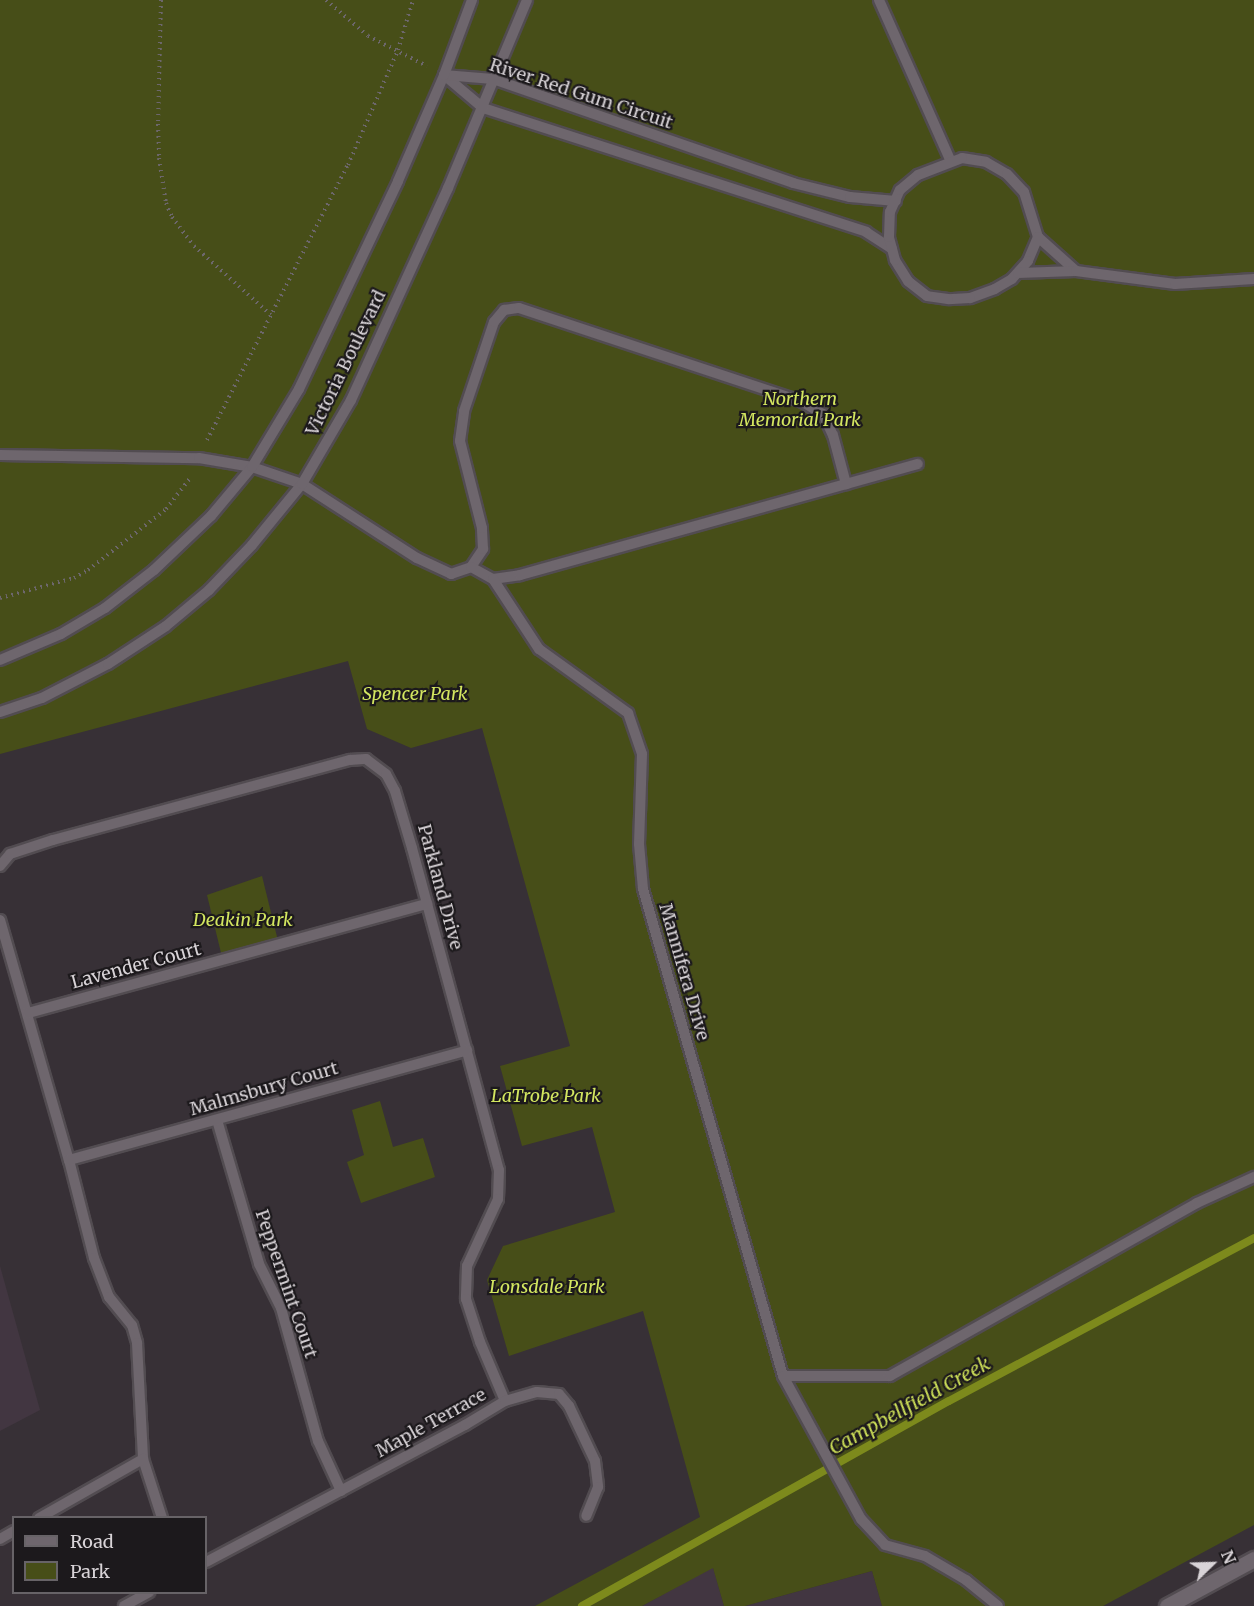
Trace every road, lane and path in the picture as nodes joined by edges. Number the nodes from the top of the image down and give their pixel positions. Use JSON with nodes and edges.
{"nodes":[{"id":1,"x":161,"y":0,"type":"edge"},
{"id":2,"x":326,"y":0,"type":"edge"},
{"id":3,"x":413,"y":0,"type":"edge"},
{"id":4,"x":472,"y":0,"type":"edge"},
{"id":5,"x":527,"y":0,"type":"edge"},
{"id":6,"x":879,"y":0,"type":"edge"},
{"id":7,"x":398,"y":50,"type":"junction"},
{"id":8,"x":444,"y":75,"type":"junction"},
{"id":9,"x":493,"y":80,"type":"junction"},
{"id":10,"x":483,"y":108,"type":"junction"},
{"id":11,"x":951,"y":162,"type":"junction"},
{"id":12,"x":896,"y":201,"type":"junction"},
{"id":13,"x":1038,"y":237,"type":"junction"},
{"id":14,"x":892,"y":249,"type":"junction"},
{"id":15,"x":1076,"y":272,"type":"junction"},
{"id":16,"x":1018,"y":273,"type":"junction"},
{"id":17,"x":1254,"y":279,"type":"edge"},
{"id":18,"x":270,"y":315,"type":"junction"},
{"id":19,"x":0,"y":455,"type":"edge"},
{"id":20,"x":200,"y":458,"type":"junction"},
{"id":21,"x":918,"y":464,"type":"dead end"},
{"id":22,"x":252,"y":467,"type":"junction"},
{"id":23,"x":302,"y":484,"type":"junction"},
{"id":24,"x":846,"y":484,"type":"junction"},
{"id":25,"x":471,"y":567,"type":"junction"},
{"id":26,"x":493,"y":579,"type":"junction"},
{"id":27,"x":0,"y":598,"type":"edge"},
{"id":28,"x":0,"y":660,"type":"edge"},
{"id":29,"x":0,"y":712,"type":"edge"},
{"id":30,"x":0,"y":866,"type":"edge"},
{"id":31,"x":427,"y":904,"type":"junction"},
{"id":32,"x":0,"y":920,"type":"edge"},
{"id":33,"x":28,"y":1013,"type":"junction"},
{"id":34,"x":466,"y":1050,"type":"junction"},
{"id":35,"x":217,"y":1120,"type":"junction"},
{"id":36,"x":69,"y":1160,"type":"junction"},
{"id":37,"x":1254,"y":1177,"type":"edge"},
{"id":38,"x":783,"y":1376,"type":"junction"},
{"id":39,"x":505,"y":1401,"type":"junction"},
{"id":40,"x":143,"y":1459,"type":"junction"},
{"id":41,"x":341,"y":1491,"type":"junction"},
{"id":42,"x":43,"y":1516,"type":"edge"},
{"id":43,"x":161,"y":1516,"type":"edge"},
{"id":44,"x":586,"y":1516,"type":"dead end"},
{"id":45,"x":1254,"y":1559,"type":"edge"},
{"id":46,"x":207,"y":1561,"type":"edge"},
{"id":47,"x":147,"y":1594,"type":"edge"},
{"id":48,"x":124,"y":1606,"type":"edge"},
{"id":49,"x":998,"y":1606,"type":"edge"},
{"id":50,"x":1167,"y":1606,"type":"edge"}],
"edges":[{"from":1,"to":18,"type":"path"},
{"from":2,"to":7,"type":"path"},
{"from":3,"to":7,"type":"path"},
{"from":4,"to":8,"type":"lane","name":"Victoria Boulevard"},
{"from":5,"to":9,"type":"lane","name":"Victoria Boulevard"},
{"from":6,"to":11,"type":"lane"},
{"from":7,"to":8,"type":"path"},
{"from":7,"to":18,"type":"path"},
{"from":8,"to":9,"type":"lane","name":"River Red Gum Circuit"},
{"from":8,"to":10,"type":"lane"},
{"from":8,"to":22,"type":"lane","name":"Victoria Boulevard"},
{"from":9,"to":10,"type":"lane","name":"Victoria Boulevard"},
{"from":9,"to":12,"type":"lane","name":"River Red Gum Circuit"},
{"from":10,"to":14,"type":"lane"},
{"from":10,"to":23,"type":"lane","name":"Victoria Boulevard"},
{"from":11,"to":12,"type":"lane"},
{"from":11,"to":13,"type":"lane"},
{"from":12,"to":14,"type":"lane"},
{"from":13,"to":15,"type":"lane"},
{"from":13,"to":16,"type":"lane"},
{"from":14,"to":16,"type":"lane"},
{"from":15,"to":16,"type":"lane"},
{"from":15,"to":17,"type":"lane"},
{"from":18,"to":20,"type":"path"},
{"from":19,"to":20,"type":"lane"},
{"from":20,"to":22,"type":"lane"},
{"from":20,"to":27,"type":"path"},
{"from":21,"to":24,"type":"lane"},
{"from":22,"to":23,"type":"lane"},
{"from":22,"to":28,"type":"lane","name":"Victoria Boulevard"},
{"from":23,"to":25,"type":"lane"},
{"from":23,"to":29,"type":"lane","name":"Victoria Boulevard"},
{"from":24,"to":25,"type":"lane"},
{"from":24,"to":26,"type":"lane"},
{"from":25,"to":26,"type":"lane"},
{"from":26,"to":38,"type":"lane","name":"Mannifera Drive"},
{"from":30,"to":31,"type":"lane","name":"Parkland Drive"},
{"from":31,"to":33,"type":"lane","name":"Lavender Court"},
{"from":31,"to":34,"type":"lane","name":"Parkland Drive"},
{"from":32,"to":33,"type":"lane"},
{"from":33,"to":36,"type":"lane"},
{"from":34,"to":35,"type":"lane","name":"Malmsbury Court"},
{"from":34,"to":39,"type":"lane","name":"Parkland Drive"},
{"from":35,"to":36,"type":"lane","name":"Malmsbury Court"},
{"from":35,"to":41,"type":"lane","name":"Peppermint Court"},
{"from":36,"to":40,"type":"lane"},
{"from":37,"to":38,"type":"lane"},
{"from":38,"to":49,"type":"lane","name":"Mannifera Drive"},
{"from":39,"to":41,"type":"lane","name":"Maple Terrace"},
{"from":39,"to":44,"type":"lane","name":"Maple Terrace"},
{"from":40,"to":42,"type":"lane"},
{"from":40,"to":43,"type":"lane"},
{"from":41,"to":46,"type":"lane","name":"Maple Terrace"},
{"from":45,"to":50,"type":"street"},
{"from":47,"to":48,"type":"lane"}]}
